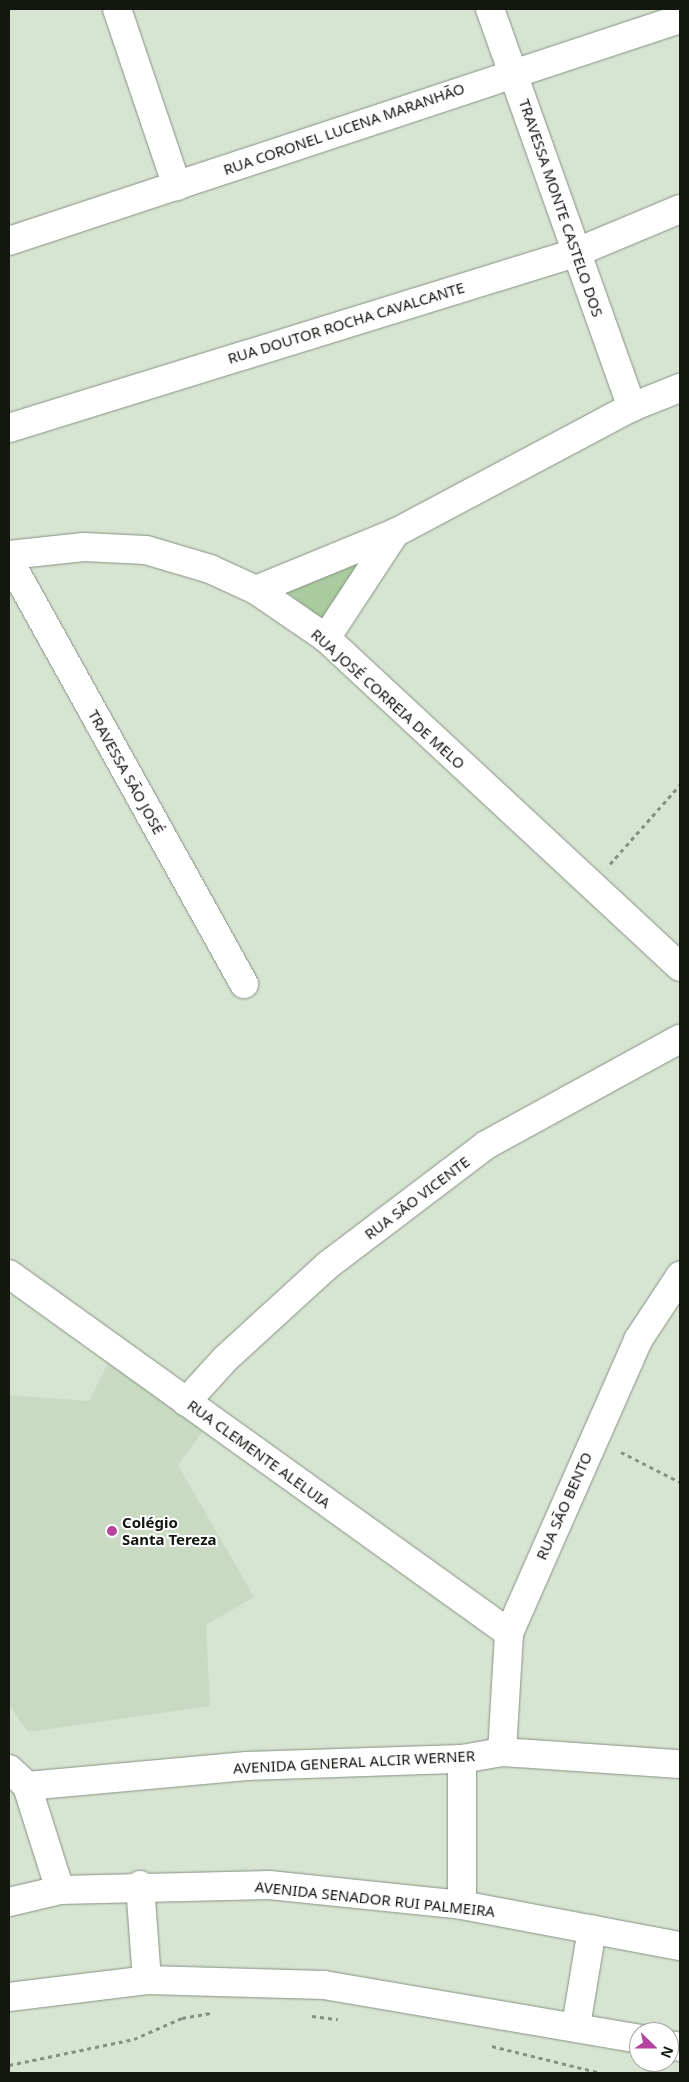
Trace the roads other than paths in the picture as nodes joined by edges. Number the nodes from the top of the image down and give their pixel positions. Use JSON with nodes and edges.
{"nodes":[{"id":1,"x":117,"y":9,"type":"edge"},
{"id":2,"x":490,"y":9,"type":"edge"},
{"id":3,"x":680,"y":19,"type":"edge"},
{"id":4,"x":514,"y":71,"type":"junction"},
{"id":5,"x":177,"y":186,"type":"junction"},
{"id":6,"x":680,"y":209,"type":"edge"},
{"id":7,"x":9,"y":241,"type":"edge"},
{"id":8,"x":575,"y":253,"type":"junction"},
{"id":9,"x":680,"y":388,"type":"edge"},
{"id":10,"x":632,"y":407,"type":"junction"},
{"id":11,"x":9,"y":428,"type":"edge"},
{"id":12,"x":395,"y":533,"type":"junction"},
{"id":13,"x":9,"y":555,"type":"edge"},
{"id":14,"x":9,"y":560,"type":"edge"},
{"id":15,"x":256,"y":590,"type":"junction"},
{"id":16,"x":326,"y":638,"type":"junction"},
{"id":17,"x":680,"y":967,"type":"edge"},
{"id":18,"x":244,"y":984,"type":"dead end"},
{"id":19,"x":680,"y":1039,"type":"edge"},
{"id":20,"x":9,"y":1274,"type":"edge"},
{"id":21,"x":680,"y":1276,"type":"edge"},
{"id":22,"x":186,"y":1402,"type":"junction"},
{"id":23,"x":509,"y":1633,"type":"junction"},
{"id":24,"x":502,"y":1752,"type":"junction"},
{"id":25,"x":462,"y":1759,"type":"junction"},
{"id":26,"x":680,"y":1764,"type":"edge"},
{"id":27,"x":18,"y":1777,"type":"edge"},
{"id":28,"x":140,"y":1885,"type":"junction"},
{"id":29,"x":60,"y":1890,"type":"junction"},
{"id":30,"x":9,"y":1902,"type":"edge"},
{"id":31,"x":462,"y":1905,"type":"junction"},
{"id":32,"x":592,"y":1929,"type":"junction"},
{"id":33,"x":680,"y":1946,"type":"edge"},
{"id":34,"x":147,"y":1980,"type":"junction"},
{"id":35,"x":9,"y":1997,"type":"edge"},
{"id":36,"x":576,"y":2026,"type":"junction"},
{"id":37,"x":629,"y":2037,"type":"edge"}],
"edges":[{"from":1,"to":5,"type":"street"},
{"from":2,"to":4,"type":"street","name":"TRAVESSA MONTE CASTELO DOS"},
{"from":3,"to":4,"type":"street","name":"RUA CORONEL LUCENA MARANHÃO"},
{"from":4,"to":5,"type":"street","name":"RUA CORONEL LUCENA MARANHÃO"},
{"from":4,"to":8,"type":"street","name":"TRAVESSA MONTE CASTELO DOS"},
{"from":5,"to":7,"type":"street","name":"RUA CORONEL LUCENA MARANHÃO"},
{"from":6,"to":8,"type":"street","name":"RUA DOUTOR ROCHA CAVALCANTE"},
{"from":8,"to":10,"type":"street","name":"TRAVESSA MONTE CASTELO DOS"},
{"from":8,"to":11,"type":"street","name":"RUA DOUTOR ROCHA CAVALCANTE"},
{"from":9,"to":10,"type":"street"},
{"from":10,"to":12,"type":"street"},
{"from":12,"to":15,"type":"street"},
{"from":12,"to":16,"type":"street"},
{"from":13,"to":15,"type":"street","name":"RUA JOSÉ CORREIA DE MELO"},
{"from":14,"to":18,"type":"street","name":"TRAVESSA SÃO JOSÉ"},
{"from":15,"to":16,"type":"street","name":"RUA JOSÉ CORREIA DE MELO"},
{"from":16,"to":17,"type":"street","name":"RUA JOSÉ CORREIA DE MELO"},
{"from":19,"to":22,"type":"street","name":"RUA SÃO VICENTE"},
{"from":20,"to":22,"type":"street","name":"RUA CLEMENTE ALELUIA"},
{"from":21,"to":23,"type":"street","name":"RUA SÃO BENTO"},
{"from":22,"to":23,"type":"street","name":"RUA CLEMENTE ALELUIA"},
{"from":23,"to":24,"type":"street","name":"RUA SÃO BENTO"},
{"from":24,"to":25,"type":"street","name":"AVENIDA GENERAL ALCIR WERNER"},
{"from":24,"to":26,"type":"street","name":"AVENIDA GENERAL ALCIR WERNER"},
{"from":25,"to":27,"type":"street","name":"AVENIDA GENERAL ALCIR WERNER"},
{"from":25,"to":31,"type":"street"},
{"from":27,"to":29,"type":"street"},
{"from":28,"to":29,"type":"street","name":"AVENIDA SENADOR RUI PALMEIRA"},
{"from":28,"to":31,"type":"street","name":"AVENIDA SENADOR RUI PALMEIRA"},
{"from":28,"to":34,"type":"street"},
{"from":29,"to":30,"type":"street","name":"AVENIDA SENADOR RUI PALMEIRA"},
{"from":31,"to":32,"type":"street","name":"AVENIDA SENADOR RUI PALMEIRA"},
{"from":32,"to":33,"type":"street","name":"AVENIDA SENADOR RUI PALMEIRA"},
{"from":32,"to":36,"type":"street"},
{"from":34,"to":35,"type":"street"},
{"from":34,"to":36,"type":"street"},
{"from":36,"to":37,"type":"street"}]}
